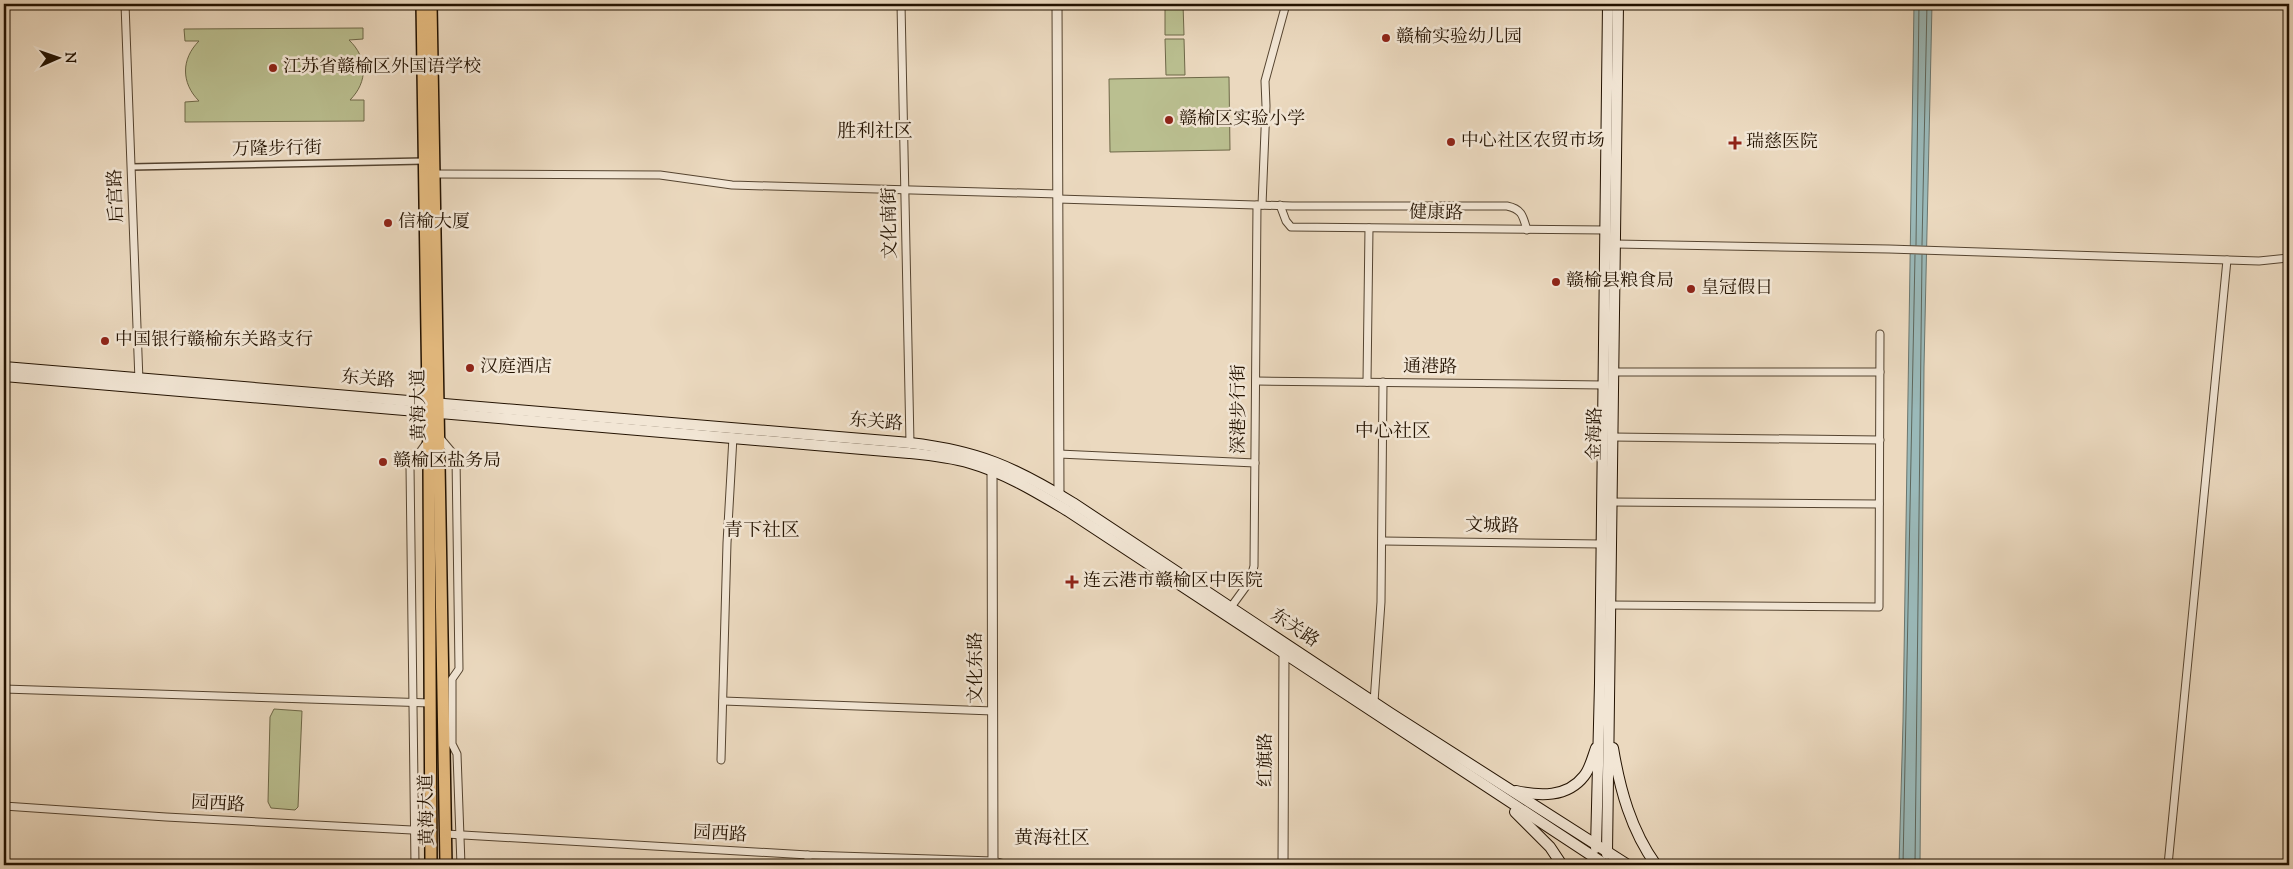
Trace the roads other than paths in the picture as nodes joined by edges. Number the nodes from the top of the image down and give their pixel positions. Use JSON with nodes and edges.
{"nodes":[{"id":1,"x":125,"y":4,"type":"edge"},
{"id":2,"x":422,"y":4,"type":"edge"},
{"id":3,"x":431,"y":4,"type":"edge"},
{"id":4,"x":901,"y":4,"type":"edge"},
{"id":5,"x":1057,"y":4,"type":"edge"},
{"id":6,"x":1286,"y":4,"type":"edge"},
{"id":7,"x":1608,"y":4,"type":"edge"},
{"id":8,"x":1618,"y":4,"type":"edge"},
{"id":9,"x":424,"y":161,"type":"junction"},
{"id":10,"x":131,"y":167,"type":"junction"},
{"id":11,"x":434,"y":174,"type":"junction"},
{"id":12,"x":905,"y":190,"type":"junction"},
{"id":13,"x":1058,"y":196,"type":"junction"},
{"id":14,"x":1260,"y":205,"type":"junction"},
{"id":15,"x":1280,"y":205,"type":"junction"},
{"id":16,"x":1369,"y":228,"type":"junction"},
{"id":17,"x":1527,"y":230,"type":"junction"},
{"id":18,"x":1605,"y":230,"type":"junction"},
{"id":19,"x":1615,"y":244,"type":"junction"},
{"id":20,"x":2289,"y":258,"type":"edge"},
{"id":21,"x":2227,"y":260,"type":"junction"},
{"id":22,"x":1880,"y":334,"type":"dead end"},
{"id":23,"x":4,"y":367,"type":"edge"},
{"id":24,"x":1613,"y":372,"type":"junction"},
{"id":25,"x":1880,"y":372,"type":"junction"},
{"id":26,"x":4,"y":376,"type":"edge"},
{"id":27,"x":1256,"y":381,"type":"junction"},
{"id":28,"x":139,"y":382,"type":"junction"},
{"id":29,"x":1367,"y":382,"type":"junction"},
{"id":30,"x":1383,"y":382,"type":"junction"},
{"id":31,"x":1603,"y":385,"type":"junction"},
{"id":32,"x":433,"y":407,"type":"junction"},
{"id":33,"x":733,"y":437,"type":"junction"},
{"id":34,"x":1612,"y":437,"type":"junction"},
{"id":35,"x":433,"y":438,"type":"junction"},
{"id":36,"x":1880,"y":440,"type":"junction"},
{"id":37,"x":910,"y":443,"type":"junction"},
{"id":38,"x":1059,"y":454,"type":"junction"},
{"id":39,"x":1255,"y":463,"type":"junction"},
{"id":40,"x":992,"y":470,"type":"junction"},
{"id":41,"x":1059,"y":494,"type":"junction"},
{"id":42,"x":1611,"y":502,"type":"junction"},
{"id":43,"x":1879,"y":504,"type":"junction"},
{"id":44,"x":1383,"y":541,"type":"junction"},
{"id":45,"x":1602,"y":544,"type":"junction"},
{"id":46,"x":1610,"y":605,"type":"junction"},
{"id":47,"x":1231,"y":607,"type":"junction"},
{"id":48,"x":1284,"y":654,"type":"junction"},
{"id":49,"x":4,"y":689,"type":"edge"},
{"id":50,"x":723,"y":701,"type":"junction"},
{"id":51,"x":1374,"y":702,"type":"junction"},
{"id":52,"x":413,"y":703,"type":"junction"},
{"id":53,"x":430,"y":704,"type":"junction"},
{"id":54,"x":993,"y":710,"type":"junction"},
{"id":55,"x":1608,"y":722,"type":"junction"},
{"id":56,"x":1599,"y":742,"type":"junction"},
{"id":57,"x":721,"y":760,"type":"dead end"},
{"id":58,"x":1504,"y":793,"type":"junction"},
{"id":59,"x":4,"y":806,"type":"edge"},
{"id":60,"x":414,"y":830,"type":"junction"},
{"id":61,"x":431,"y":831,"type":"junction"},
{"id":62,"x":446,"y":834,"type":"junction"},
{"id":63,"x":460,"y":835,"type":"junction"},
{"id":64,"x":1596,"y":844,"type":"junction"},
{"id":65,"x":1606,"y":850,"type":"junction"},
{"id":66,"x":808,"y":855,"type":"junction"},
{"id":67,"x":1595,"y":862,"type":"edge"},
{"id":68,"x":994,"y":863,"type":"edge"},
{"id":69,"x":414,"y":865,"type":"edge"},
{"id":70,"x":432,"y":865,"type":"edge"},
{"id":71,"x":446,"y":865,"type":"edge"},
{"id":72,"x":461,"y":865,"type":"edge"},
{"id":73,"x":808,"y":865,"type":"edge"},
{"id":74,"x":1009,"y":865,"type":"edge"},
{"id":75,"x":1282,"y":865,"type":"edge"},
{"id":76,"x":1562,"y":865,"type":"edge"},
{"id":77,"x":1606,"y":865,"type":"edge"},
{"id":78,"x":1628,"y":865,"type":"edge"},
{"id":79,"x":1656,"y":865,"type":"edge"},
{"id":80,"x":2168,"y":865,"type":"edge"}],
"edges":[{"from":1,"to":10,"type":"street","name":"后宫路"},
{"from":2,"to":9,"type":"main road","name":"黄海大道"},
{"from":3,"to":11,"type":"main road","name":"黄海大道"},
{"from":4,"to":12,"type":"street","name":"文化南街"},
{"from":5,"to":13,"type":"street"},
{"from":6,"to":14,"type":"street","name":"深港步行街"},
{"from":7,"to":18,"type":"main road","name":"金海路"},
{"from":8,"to":19,"type":"main road","name":"金海路"},
{"from":9,"to":10,"type":"street","name":"万隆步行街"},
{"from":9,"to":32,"type":"main road","name":"黄海大道"},
{"from":10,"to":28,"type":"street","name":"后宫路"},
{"from":11,"to":12,"type":"street"},
{"from":11,"to":32,"type":"main road","name":"黄海大道"},
{"from":12,"to":13,"type":"street"},
{"from":12,"to":37,"type":"street","name":"文化南街"},
{"from":13,"to":14,"type":"street"},
{"from":13,"to":38,"type":"street"},
{"from":14,"to":15,"type":"street"},
{"from":14,"to":27,"type":"street","name":"深港步行街"},
{"from":15,"to":16,"type":"street","name":"健康路"},
{"from":15,"to":17,"type":"street"},
{"from":16,"to":17,"type":"street","name":"健康路"},
{"from":16,"to":29,"type":"street"},
{"from":17,"to":18,"type":"street","name":"健康路"},
{"from":18,"to":31,"type":"main road","name":"金海路"},
{"from":19,"to":21,"type":"street"},
{"from":19,"to":24,"type":"main road","name":"金海路"},
{"from":20,"to":21,"type":"street"},
{"from":21,"to":80,"type":"street"},
{"from":22,"to":25,"type":"street"},
{"from":23,"to":28,"type":"main road","name":"东关路"},
{"from":24,"to":25,"type":"street"},
{"from":24,"to":34,"type":"main road","name":"金海路"},
{"from":25,"to":36,"type":"street"},
{"from":26,"to":28,"type":"main road","name":"东关路"},
{"from":27,"to":29,"type":"street","name":"通港路"},
{"from":27,"to":39,"type":"street","name":"深港步行街"},
{"from":28,"to":32,"type":"main road","name":"东关路"},
{"from":29,"to":30,"type":"street","name":"通港路"},
{"from":30,"to":31,"type":"street","name":"通港路"},
{"from":30,"to":44,"type":"street"},
{"from":31,"to":45,"type":"main road","name":"金海路"},
{"from":32,"to":33,"type":"main road","name":"东关路"},
{"from":32,"to":35,"type":"main road","name":"黄海大道"},
{"from":32,"to":37,"type":"main road","name":"东关路"},
{"from":33,"to":40,"type":"main road","name":"东关路"},
{"from":33,"to":50,"type":"street"},
{"from":34,"to":36,"type":"street"},
{"from":34,"to":42,"type":"main road","name":"金海路"},
{"from":35,"to":52,"type":"street"},
{"from":35,"to":53,"type":"main road","name":"黄海大道"},
{"from":35,"to":62,"type":"main road","name":"黄海大道"},
{"from":35,"to":63,"type":"street"},
{"from":36,"to":43,"type":"street"},
{"from":37,"to":41,"type":"main road","name":"东关路"},
{"from":38,"to":39,"type":"street"},
{"from":38,"to":41,"type":"street"},
{"from":39,"to":47,"type":"street","name":"深港步行街"},
{"from":40,"to":48,"type":"main road","name":"东关路"},
{"from":40,"to":54,"type":"street","name":"文化东路"},
{"from":41,"to":47,"type":"main road","name":"东关路"},
{"from":42,"to":43,"type":"street"},
{"from":42,"to":46,"type":"main road","name":"金海路"},
{"from":43,"to":46,"type":"street"},
{"from":44,"to":45,"type":"street","name":"文城路"},
{"from":44,"to":51,"type":"street"},
{"from":45,"to":56,"type":"main road","name":"金海路"},
{"from":46,"to":55,"type":"main road","name":"金海路"},
{"from":47,"to":51,"type":"main road","name":"东关路"},
{"from":48,"to":58,"type":"main road","name":"东关路"},
{"from":48,"to":75,"type":"street","name":"红旗路"},
{"from":49,"to":52,"type":"street"},
{"from":50,"to":54,"type":"street"},
{"from":50,"to":57,"type":"street"},
{"from":51,"to":58,"type":"main road","name":"东关路"},
{"from":52,"to":53,"type":"street"},
{"from":52,"to":60,"type":"street"},
{"from":53,"to":61,"type":"main road","name":"黄海大道"},
{"from":54,"to":68,"type":"street","name":"文化东路"},
{"from":55,"to":65,"type":"main road","name":"金海路"},
{"from":55,"to":79,"type":"main road"},
{"from":56,"to":58,"type":"main road"},
{"from":56,"to":64,"type":"main road","name":"金海路"},
{"from":58,"to":64,"type":"main road","name":"东关路"},
{"from":58,"to":67,"type":"main road","name":"东关路"},
{"from":58,"to":76,"type":"main road"},
{"from":59,"to":60,"type":"street","name":"园西路"},
{"from":60,"to":61,"type":"street","name":"园西路"},
{"from":60,"to":69,"type":"street"},
{"from":61,"to":70,"type":"main road","name":"黄海大道"},
{"from":62,"to":63,"type":"street","name":"园西路"},
{"from":62,"to":71,"type":"main road","name":"黄海大道"},
{"from":63,"to":66,"type":"street","name":"园西路"},
{"from":63,"to":72,"type":"street"},
{"from":64,"to":65,"type":"main road","name":"东关路"},
{"from":64,"to":67,"type":"main road","name":"金海路"},
{"from":65,"to":77,"type":"main road","name":"金海路"},
{"from":65,"to":78,"type":"main road","name":"东关路"},
{"from":66,"to":68,"type":"street","name":"园西路"},
{"from":66,"to":73,"type":"street"},
{"from":67,"to":77,"type":"main road","name":"东关路"},
{"from":68,"to":74,"type":"street","name":"园西路"}]}
